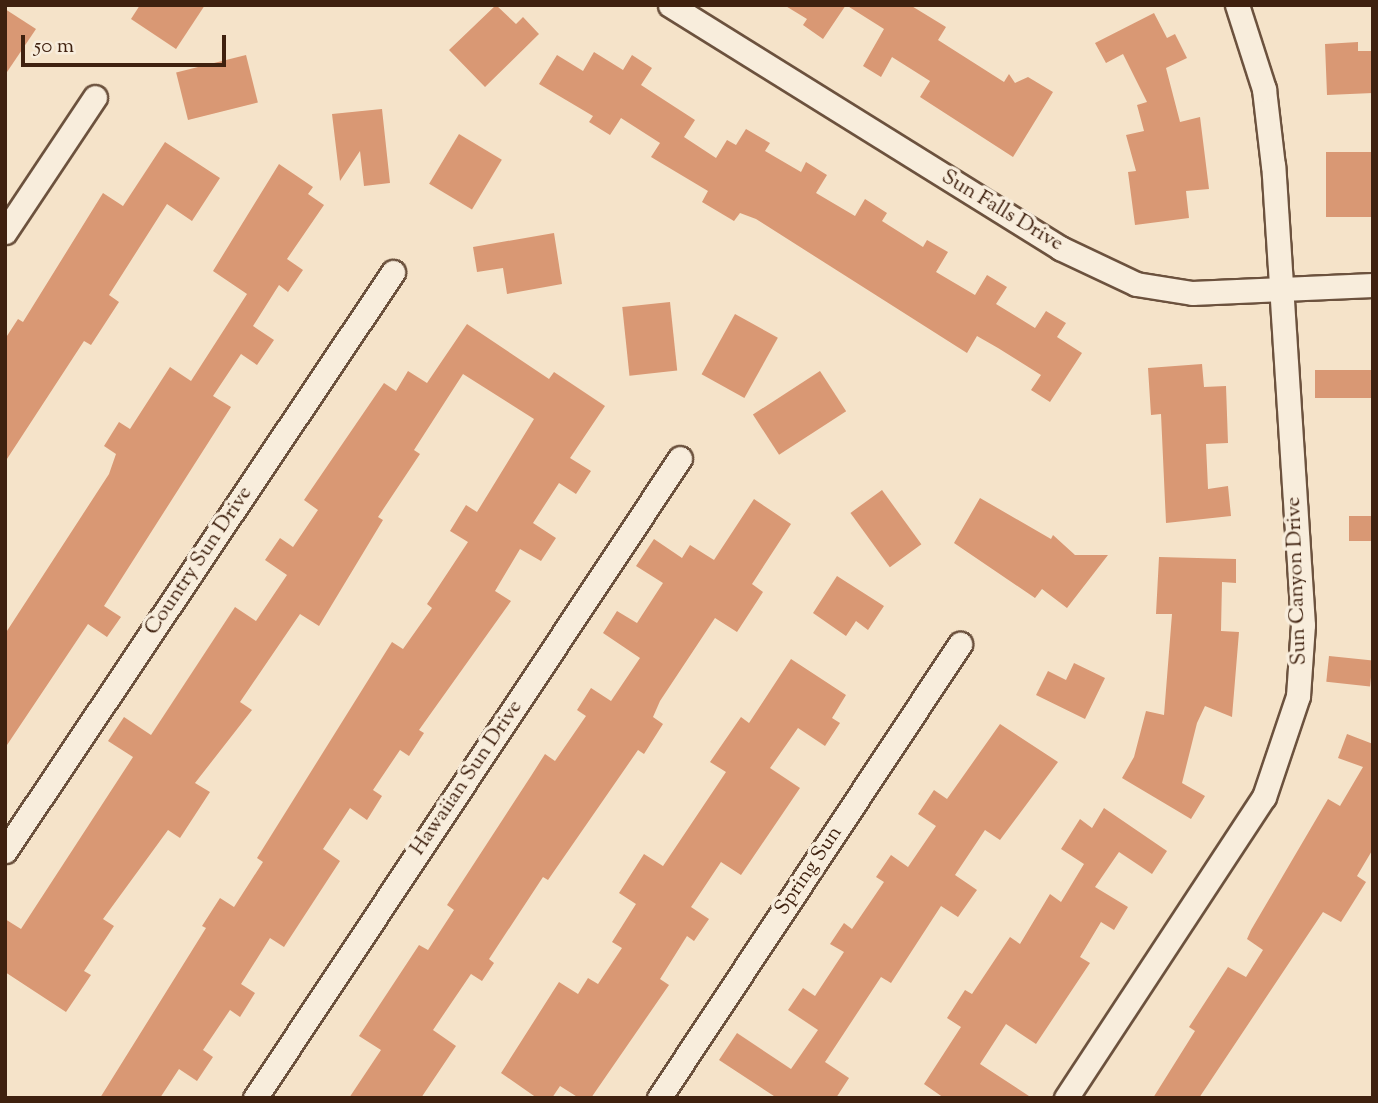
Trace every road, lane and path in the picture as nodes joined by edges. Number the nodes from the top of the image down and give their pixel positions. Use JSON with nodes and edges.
{"nodes":[{"id":1,"x":670,"y":5,"type":"edge"},
{"id":2,"x":1237,"y":5,"type":"edge"},
{"id":3,"x":95,"y":97,"type":"dead end"},
{"id":4,"x":5,"y":232,"type":"edge"},
{"id":5,"x":393,"y":272,"type":"dead end"},
{"id":6,"x":1373,"y":285,"type":"edge"},
{"id":7,"x":1279,"y":292,"type":"junction"},
{"id":8,"x":680,"y":458,"type":"dead end"},
{"id":9,"x":960,"y":644,"type":"dead end"},
{"id":10,"x":5,"y":850,"type":"edge"},
{"id":11,"x":255,"y":1098,"type":"edge"},
{"id":12,"x":659,"y":1098,"type":"edge"},
{"id":13,"x":1066,"y":1098,"type":"edge"}],
"edges":[{"from":1,"to":7,"type":"street","name":"Sun Falls Drive"},
{"from":2,"to":7,"type":"street","name":"Sun Canyon Drive"},
{"from":3,"to":4,"type":"street"},
{"from":5,"to":10,"type":"street","name":"Country Sun Drive"},
{"from":6,"to":7,"type":"street","name":"Sun Falls Drive"},
{"from":7,"to":13,"type":"street","name":"Sun Canyon Drive"},
{"from":8,"to":11,"type":"street","name":"Hawaiian Sun Drive"},
{"from":9,"to":12,"type":"street","name":"Spring Sun"}]}
